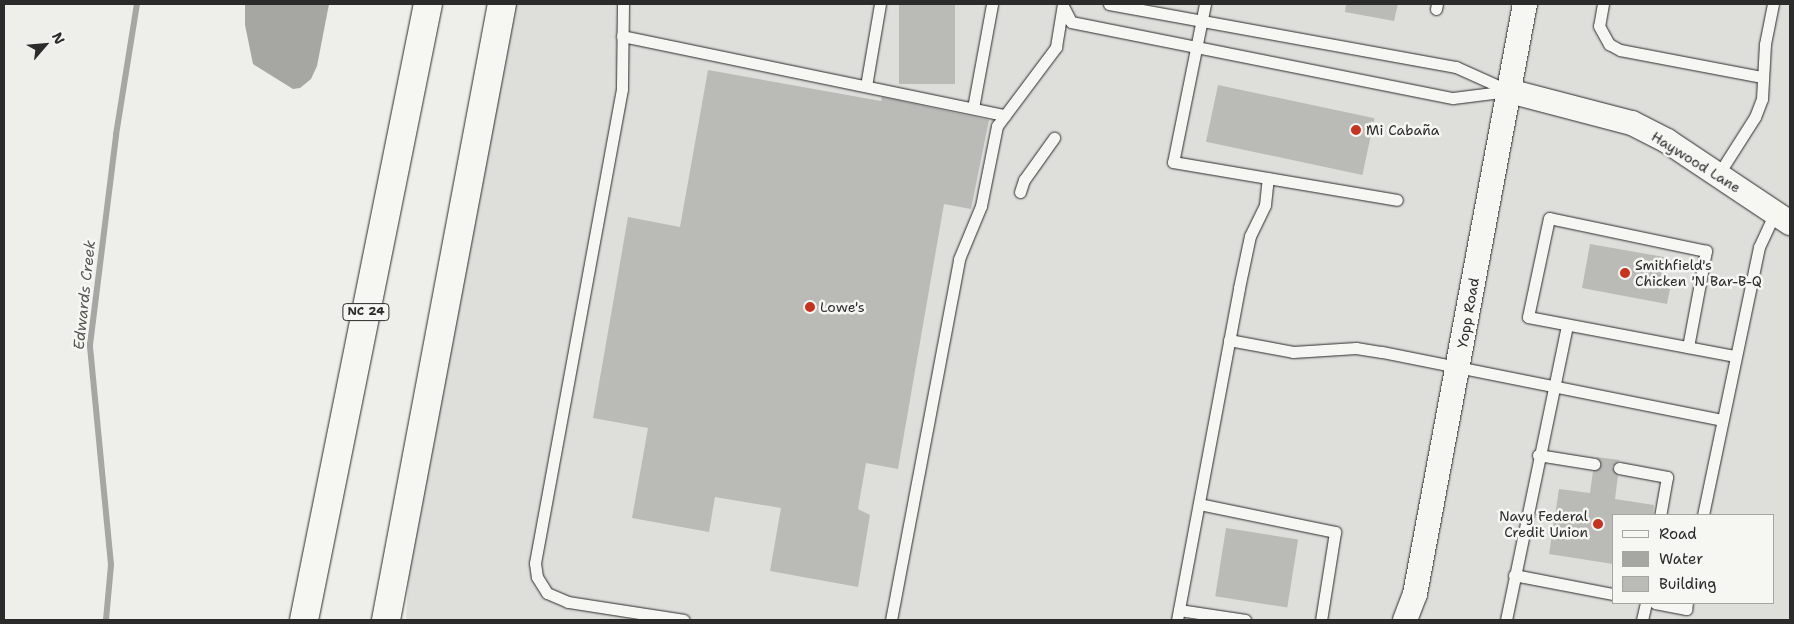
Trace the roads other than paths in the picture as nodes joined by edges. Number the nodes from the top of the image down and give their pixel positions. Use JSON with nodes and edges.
{"nodes":[{"id":1,"x":428,"y":4,"type":"edge"},
{"id":2,"x":502,"y":4,"type":"edge"},
{"id":3,"x":623,"y":4,"type":"edge"},
{"id":4,"x":880,"y":4,"type":"edge"},
{"id":5,"x":992,"y":4,"type":"edge"},
{"id":6,"x":1065,"y":4,"type":"edge"},
{"id":7,"x":1109,"y":4,"type":"edge"},
{"id":8,"x":1205,"y":4,"type":"edge"},
{"id":9,"x":1525,"y":4,"type":"edge"},
{"id":10,"x":1603,"y":4,"type":"edge"},
{"id":11,"x":1773,"y":4,"type":"edge"},
{"id":12,"x":1202,"y":21,"type":"junction"},
{"id":13,"x":622,"y":36,"type":"junction"},
{"id":14,"x":1195,"y":46,"type":"junction"},
{"id":15,"x":1762,"y":77,"type":"junction"},
{"id":16,"x":866,"y":86,"type":"junction"},
{"id":17,"x":1509,"y":90,"type":"junction"},
{"id":18,"x":973,"y":108,"type":"junction"},
{"id":19,"x":1005,"y":115,"type":"junction"},
{"id":20,"x":1054,"y":138,"type":"dead end"},
{"id":21,"x":1718,"y":175,"type":"junction"},
{"id":22,"x":1268,"y":178,"type":"junction"},
{"id":23,"x":1020,"y":192,"type":"dead end"},
{"id":24,"x":1397,"y":200,"type":"dead end"},
{"id":25,"x":1782,"y":218,"type":"edge"},
{"id":26,"x":1567,"y":325,"type":"junction"},
{"id":27,"x":1229,"y":340,"type":"junction"},
{"id":28,"x":1688,"y":347,"type":"junction"},
{"id":29,"x":1735,"y":356,"type":"junction"},
{"id":30,"x":1458,"y":367,"type":"junction"},
{"id":31,"x":1552,"y":386,"type":"junction"},
{"id":32,"x":1721,"y":420,"type":"junction"},
{"id":33,"x":1538,"y":455,"type":"junction"},
{"id":34,"x":415,"y":464,"type":"junction"},
{"id":35,"x":1594,"y":464,"type":"dead end"},
{"id":36,"x":1619,"y":468,"type":"dead end"},
{"id":37,"x":1200,"y":504,"type":"junction"},
{"id":38,"x":1660,"y":514,"type":"edge"},
{"id":39,"x":1703,"y":514,"type":"edge"},
{"id":40,"x":1514,"y":575,"type":"junction"},
{"id":41,"x":1612,"y":594,"type":"edge"},
{"id":42,"x":1646,"y":604,"type":"edge"},
{"id":43,"x":1661,"y":604,"type":"edge"},
{"id":44,"x":1687,"y":604,"type":"edge"},
{"id":45,"x":1178,"y":615,"type":"edge"},
{"id":46,"x":304,"y":620,"type":"edge"},
{"id":47,"x":386,"y":620,"type":"edge"},
{"id":48,"x":406,"y":620,"type":"edge"},
{"id":49,"x":684,"y":620,"type":"edge"},
{"id":50,"x":891,"y":620,"type":"edge"},
{"id":51,"x":1246,"y":620,"type":"edge"},
{"id":52,"x":1321,"y":620,"type":"edge"},
{"id":53,"x":1405,"y":620,"type":"edge"},
{"id":54,"x":1506,"y":620,"type":"edge"},
{"id":55,"x":1642,"y":620,"type":"edge"}],
"edges":[{"from":1,"to":46,"type":"highway","number":"NC 24"},
{"from":2,"to":34,"type":"highway"},
{"from":3,"to":13,"type":"lane"},
{"from":4,"to":16,"type":"lane"},
{"from":5,"to":18,"type":"lane"},
{"from":6,"to":14,"type":"lane"},
{"from":6,"to":19,"type":"lane"},
{"from":7,"to":12,"type":"lane"},
{"from":8,"to":12,"type":"lane"},
{"from":9,"to":17,"type":"street","name":"Yopp Road"},
{"from":10,"to":15,"type":"lane"},
{"from":11,"to":15,"type":"lane"},
{"from":12,"to":14,"type":"lane"},
{"from":12,"to":17,"type":"lane"},
{"from":13,"to":16,"type":"lane"},
{"from":13,"to":49,"type":"lane"},
{"from":14,"to":17,"type":"lane"},
{"from":14,"to":22,"type":"lane"},
{"from":15,"to":21,"type":"lane"},
{"from":16,"to":18,"type":"lane"},
{"from":17,"to":21,"type":"street","name":"Haywood Lane"},
{"from":17,"to":30,"type":"street","name":"Yopp Road"},
{"from":18,"to":19,"type":"lane"},
{"from":19,"to":50,"type":"lane"},
{"from":20,"to":23,"type":"lane"},
{"from":21,"to":25,"type":"street","name":"Haywood Lane"},
{"from":22,"to":24,"type":"lane"},
{"from":22,"to":27,"type":"lane"},
{"from":25,"to":29,"type":"lane"},
{"from":26,"to":28,"type":"lane"},
{"from":26,"to":28,"type":"lane"},
{"from":26,"to":31,"type":"lane"},
{"from":27,"to":30,"type":"lane"},
{"from":27,"to":37,"type":"lane"},
{"from":28,"to":29,"type":"lane"},
{"from":29,"to":32,"type":"lane"},
{"from":30,"to":31,"type":"lane"},
{"from":30,"to":53,"type":"street","name":"Yopp Road"},
{"from":31,"to":32,"type":"lane"},
{"from":31,"to":33,"type":"lane"},
{"from":32,"to":39,"type":"lane"},
{"from":33,"to":35,"type":"lane"},
{"from":33,"to":40,"type":"lane"},
{"from":34,"to":47,"type":"highway"},
{"from":34,"to":48,"type":"highway"},
{"from":36,"to":38,"type":"lane"},
{"from":37,"to":45,"type":"lane"},
{"from":37,"to":52,"type":"lane"},
{"from":40,"to":41,"type":"lane"},
{"from":40,"to":54,"type":"lane"},
{"from":42,"to":55,"type":"lane"},
{"from":43,"to":44,"type":"lane"},
{"from":45,"to":51,"type":"lane"}]}
